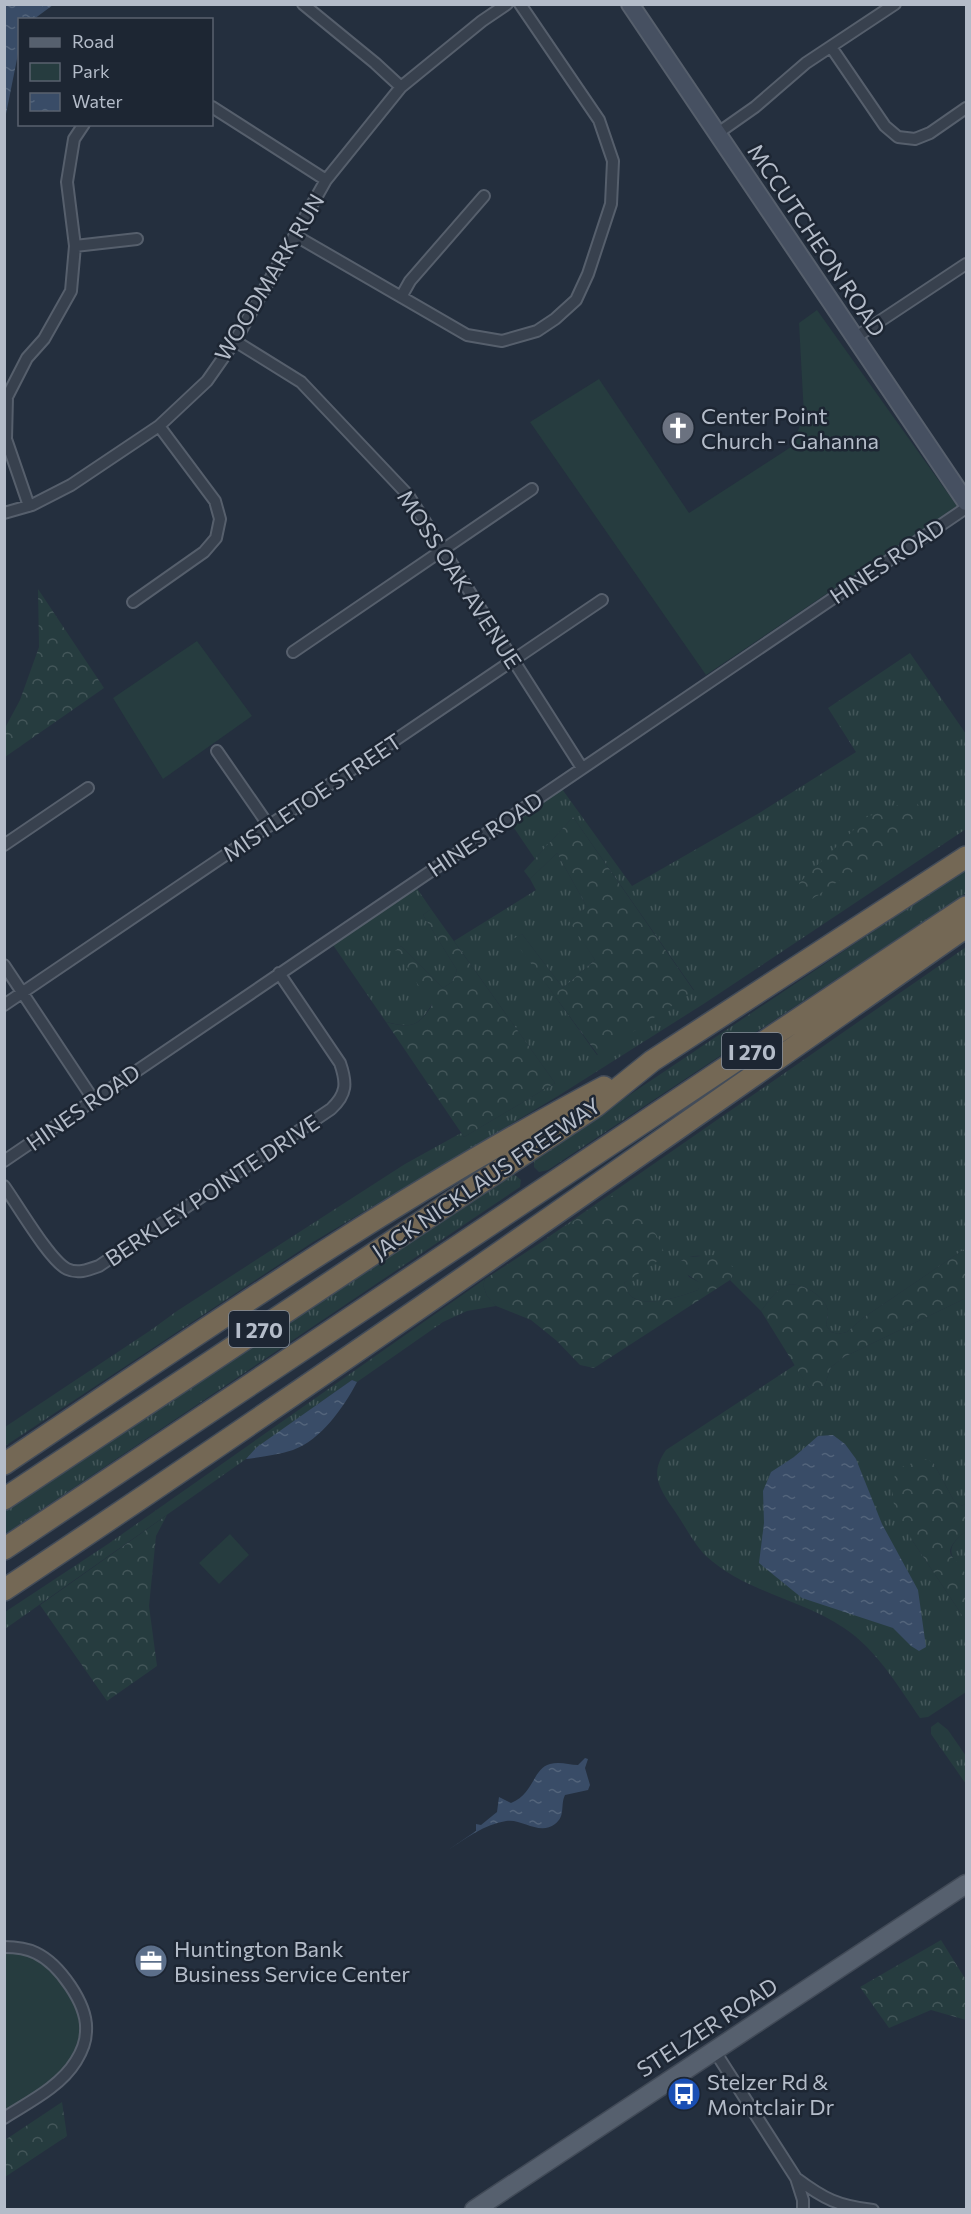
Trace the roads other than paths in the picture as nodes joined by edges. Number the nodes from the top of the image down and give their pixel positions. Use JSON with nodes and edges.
{"nodes":[{"id":1,"x":303,"y":4,"type":"edge"},
{"id":2,"x":507,"y":4,"type":"edge"},
{"id":3,"x":520,"y":4,"type":"edge"},
{"id":4,"x":630,"y":4,"type":"edge"},
{"id":5,"x":895,"y":4,"type":"edge"},
{"id":6,"x":831,"y":47,"type":"junction"},
{"id":7,"x":400,"y":87,"type":"junction"},
{"id":8,"x":213,"y":108,"type":"edge"},
{"id":9,"x":966,"y":108,"type":"edge"},
{"id":10,"x":83,"y":126,"type":"edge"},
{"id":11,"x":718,"y":133,"type":"junction"},
{"id":12,"x":326,"y":180,"type":"junction"},
{"id":13,"x":484,"y":196,"type":"dead end"},
{"id":14,"x":296,"y":236,"type":"junction"},
{"id":15,"x":137,"y":239,"type":"dead end"},
{"id":16,"x":75,"y":246,"type":"junction"},
{"id":17,"x":965,"y":267,"type":"edge"},
{"id":18,"x":401,"y":297,"type":"junction"},
{"id":19,"x":856,"y":337,"type":"junction"},
{"id":20,"x":235,"y":341,"type":"junction"},
{"id":21,"x":159,"y":426,"type":"junction"},
{"id":22,"x":532,"y":489,"type":"dead end"},
{"id":23,"x":966,"y":502,"type":"edge"},
{"id":24,"x":29,"y":506,"type":"junction"},
{"id":25,"x":966,"y":508,"type":"edge"},
{"id":26,"x":4,"y":513,"type":"edge"},
{"id":27,"x":443,"y":549,"type":"junction"},
{"id":28,"x":602,"y":600,"type":"dead end"},
{"id":29,"x":133,"y":602,"type":"dead end"},
{"id":30,"x":293,"y":652,"type":"dead end"},
{"id":31,"x":513,"y":660,"type":"junction"},
{"id":32,"x":217,"y":751,"type":"dead end"},
{"id":33,"x":582,"y":768,"type":"junction"},
{"id":34,"x":88,"y":788,"type":"dead end"},
{"id":35,"x":269,"y":826,"type":"junction"},
{"id":36,"x":4,"y":845,"type":"edge"},
{"id":37,"x":966,"y":857,"type":"edge"},
{"id":38,"x":966,"y":907,"type":"edge"},
{"id":39,"x":966,"y":927,"type":"edge"},
{"id":40,"x":4,"y":965,"type":"edge"},
{"id":41,"x":279,"y":973,"type":"junction"},
{"id":42,"x":22,"y":993,"type":"junction"},
{"id":43,"x":4,"y":1005,"type":"edge"},
{"id":44,"x":652,"y":1061,"type":"junction"},
{"id":45,"x":93,"y":1099,"type":"junction"},
{"id":46,"x":4,"y":1161,"type":"edge"},
{"id":47,"x":4,"y":1186,"type":"edge"},
{"id":48,"x":4,"y":1464,"type":"edge"},
{"id":49,"x":4,"y":1498,"type":"edge"},
{"id":50,"x":4,"y":1549,"type":"edge"},
{"id":51,"x":4,"y":1591,"type":"edge"},
{"id":52,"x":966,"y":1884,"type":"edge"},
{"id":53,"x":4,"y":1947,"type":"edge"},
{"id":54,"x":714,"y":2050,"type":"junction"},
{"id":55,"x":4,"y":2118,"type":"edge"},
{"id":56,"x":796,"y":2178,"type":"junction"},
{"id":57,"x":474,"y":2210,"type":"edge"},
{"id":58,"x":803,"y":2210,"type":"edge"},
{"id":59,"x":873,"y":2210,"type":"edge"}],
"edges":[{"from":1,"to":7,"type":"street"},
{"from":2,"to":7,"type":"street","name":"WOODMARK RUN"},
{"from":3,"to":18,"type":"street"},
{"from":4,"to":11,"type":"main road","name":"MCCUTCHEON ROAD"},
{"from":5,"to":6,"type":"street"},
{"from":6,"to":9,"type":"street"},
{"from":6,"to":11,"type":"street"},
{"from":7,"to":12,"type":"street","name":"WOODMARK RUN"},
{"from":8,"to":12,"type":"street"},
{"from":10,"to":16,"type":"street"},
{"from":11,"to":19,"type":"main road","name":"MCCUTCHEON ROAD"},
{"from":12,"to":14,"type":"street","name":"WOODMARK RUN"},
{"from":13,"to":18,"type":"street"},
{"from":14,"to":18,"type":"street"},
{"from":14,"to":20,"type":"street","name":"WOODMARK RUN"},
{"from":15,"to":16,"type":"street"},
{"from":16,"to":24,"type":"street"},
{"from":17,"to":19,"type":"street"},
{"from":19,"to":23,"type":"main road","name":"MCCUTCHEON ROAD"},
{"from":20,"to":21,"type":"street","name":"WOODMARK RUN"},
{"from":20,"to":27,"type":"street","name":"MOSS OAK AVENUE"},
{"from":21,"to":24,"type":"street","name":"WOODMARK RUN"},
{"from":21,"to":29,"type":"street"},
{"from":22,"to":27,"type":"street"},
{"from":24,"to":26,"type":"street","name":"WOODMARK RUN"},
{"from":25,"to":33,"type":"street","name":"HINES ROAD"},
{"from":27,"to":30,"type":"street"},
{"from":27,"to":31,"type":"street","name":"MOSS OAK AVENUE"},
{"from":28,"to":31,"type":"street","name":"MISTLETOE STREET"},
{"from":31,"to":33,"type":"street","name":"MOSS OAK AVENUE"},
{"from":31,"to":35,"type":"street","name":"MISTLETOE STREET"},
{"from":32,"to":35,"type":"street"},
{"from":33,"to":41,"type":"street","name":"HINES ROAD"},
{"from":34,"to":36,"type":"street"},
{"from":35,"to":42,"type":"street","name":"MISTLETOE STREET"},
{"from":37,"to":44,"type":"highway","name":"JACK NICKLAUS FREEWAY","number":"I 270"},
{"from":38,"to":50,"type":"highway","name":"JACK NICKLAUS FREEWAY","number":"I 270"},
{"from":39,"to":51,"type":"highway"},
{"from":40,"to":42,"type":"street"},
{"from":41,"to":45,"type":"street","name":"HINES ROAD"},
{"from":41,"to":47,"type":"street","name":"BERKLEY POINTE DRIVE"},
{"from":42,"to":43,"type":"street","name":"MISTLETOE STREET"},
{"from":42,"to":45,"type":"street"},
{"from":44,"to":48,"type":"highway"},
{"from":44,"to":49,"type":"highway","name":"JACK NICKLAUS FREEWAY","number":"I 270"},
{"from":45,"to":46,"type":"street","name":"HINES ROAD"},
{"from":52,"to":54,"type":"main road","name":"STELZER ROAD"},
{"from":53,"to":55,"type":"street"},
{"from":54,"to":56,"type":"street"},
{"from":54,"to":57,"type":"main road","name":"STELZER ROAD"},
{"from":56,"to":58,"type":"street"},
{"from":56,"to":59,"type":"street"}]}
